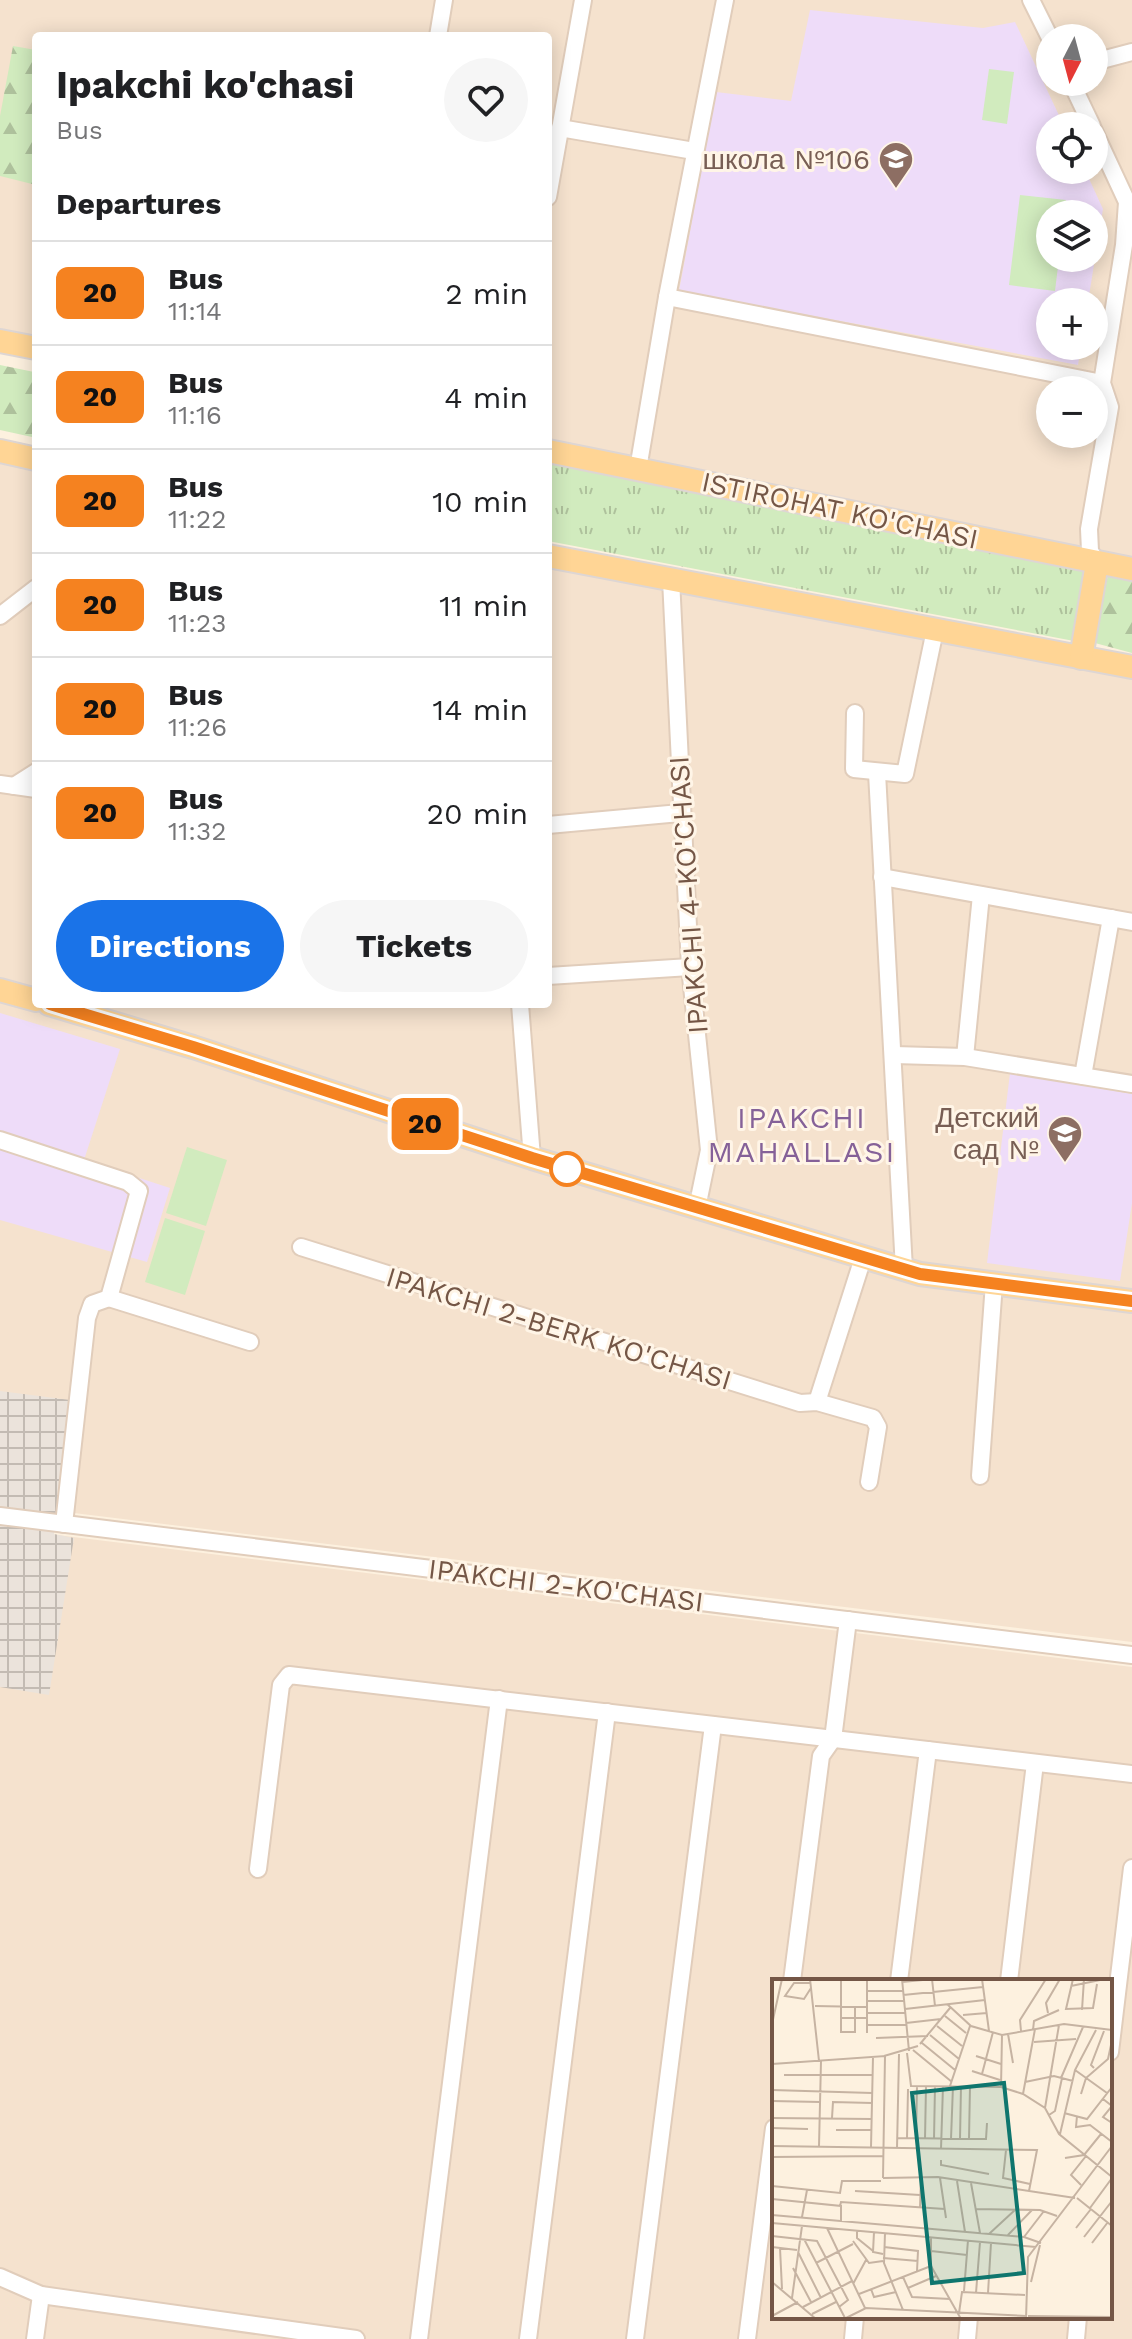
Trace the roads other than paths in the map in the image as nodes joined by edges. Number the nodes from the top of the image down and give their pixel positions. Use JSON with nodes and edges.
{"nodes":[{"id":1,"x":444,"y":0,"type":"edge"},
{"id":2,"x":583,"y":0,"type":"edge"},
{"id":3,"x":725,"y":0,"type":"edge"},
{"id":4,"x":1031,"y":0,"type":"edge"},
{"id":5,"x":1043,"y":24,"type":"edge"},
{"id":6,"x":439,"y":32,"type":"edge"},
{"id":7,"x":1132,"y":52,"type":"edge"},
{"id":8,"x":1108,"y":58,"type":"edge"},
{"id":9,"x":557,"y":123,"type":"edge"},
{"id":10,"x":694,"y":151,"type":"junction"},
{"id":11,"x":1108,"y":159,"type":"edge"},
{"id":12,"x":552,"y":164,"type":"edge"},
{"id":13,"x":1130,"y":202,"type":"edge"},
{"id":14,"x":667,"y":297,"type":"junction"},
{"id":15,"x":0,"y":341,"type":"edge"},
{"id":16,"x":32,"y":347,"type":"edge"},
{"id":17,"x":1067,"y":376,"type":"edge"},
{"id":18,"x":1103,"y":376,"type":"edge"},
{"id":19,"x":1104,"y":448,"type":"edge"},
{"id":20,"x":0,"y":451,"type":"edge"},
{"id":21,"x":552,"y":452,"type":"edge"},
{"id":22,"x":32,"y":458,"type":"edge"},
{"id":23,"x":638,"y":469,"type":"junction"},
{"id":24,"x":552,"y":557,"type":"edge"},
{"id":25,"x":1097,"y":563,"type":"junction"},
{"id":26,"x":1132,"y":569,"type":"edge"},
{"id":27,"x":671,"y":579,"type":"junction"},
{"id":28,"x":32,"y":591,"type":"edge"},
{"id":29,"x":0,"y":616,"type":"edge"},
{"id":30,"x":935,"y":630,"type":"junction"},
{"id":31,"x":1081,"y":658,"type":"junction"},
{"id":32,"x":1132,"y":667,"type":"edge"},
{"id":33,"x":855,"y":713,"type":"dead end"},
{"id":34,"x":877,"y":773,"type":"junction"},
{"id":35,"x":32,"y":774,"type":"edge"},
{"id":36,"x":7,"y":785,"type":"edge"},
{"id":37,"x":32,"y":788,"type":"edge"},
{"id":38,"x":680,"y":813,"type":"junction"},
{"id":39,"x":552,"y":825,"type":"edge"},
{"id":40,"x":882,"y":877,"type":"junction"},
{"id":41,"x":981,"y":895,"type":"junction"},
{"id":42,"x":1111,"y":918,"type":"junction"},
{"id":43,"x":1132,"y":922,"type":"edge"},
{"id":44,"x":690,"y":967,"type":"junction"},
{"id":45,"x":552,"y":976,"type":"edge"},
{"id":46,"x":0,"y":990,"type":"edge"},
{"id":47,"x":32,"y":999,"type":"edge"},
{"id":48,"x":62,"y":1008,"type":"edge"},
{"id":49,"x":520,"y":1008,"type":"edge"},
{"id":50,"x":894,"y":1055,"type":"junction"},
{"id":51,"x":965,"y":1057,"type":"junction"},
{"id":52,"x":1083,"y":1076,"type":"junction"},
{"id":53,"x":1132,"y":1084,"type":"edge"},
{"id":54,"x":0,"y":1140,"type":"edge"},
{"id":55,"x":532,"y":1158,"type":"junction"},
{"id":56,"x":697,"y":1208,"type":"junction"},
{"id":57,"x":301,"y":1247,"type":"dead end"},
{"id":58,"x":863,"y":1258,"type":"junction"},
{"id":59,"x":904,"y":1269,"type":"junction"},
{"id":60,"x":994,"y":1283,"type":"junction"},
{"id":61,"x":1132,"y":1297,"type":"edge"},
{"id":62,"x":109,"y":1298,"type":"junction"},
{"id":63,"x":250,"y":1342,"type":"dead end"},
{"id":64,"x":817,"y":1402,"type":"junction"},
{"id":65,"x":980,"y":1476,"type":"dead end"},
{"id":66,"x":869,"y":1482,"type":"dead end"},
{"id":67,"x":0,"y":1516,"type":"edge"},
{"id":68,"x":64,"y":1524,"type":"junction"},
{"id":69,"x":848,"y":1620,"type":"junction"},
{"id":70,"x":1132,"y":1655,"type":"edge"},
{"id":71,"x":499,"y":1699,"type":"junction"},
{"id":72,"x":607,"y":1712,"type":"junction"},
{"id":73,"x":713,"y":1725,"type":"junction"},
{"id":74,"x":833,"y":1739,"type":"junction"},
{"id":75,"x":928,"y":1750,"type":"junction"},
{"id":76,"x":1035,"y":1763,"type":"junction"},
{"id":77,"x":1132,"y":1774,"type":"edge"},
{"id":78,"x":1132,"y":1868,"type":"edge"},
{"id":79,"x":258,"y":1869,"type":"dead end"},
{"id":80,"x":792,"y":1979,"type":"edge"},
{"id":81,"x":899,"y":1979,"type":"edge"},
{"id":82,"x":1009,"y":1979,"type":"edge"},
{"id":83,"x":1112,"y":2035,"type":"edge"},
{"id":84,"x":772,"y":2144,"type":"edge"},
{"id":85,"x":0,"y":2277,"type":"edge"},
{"id":86,"x":41,"y":2295,"type":"junction"},
{"id":87,"x":855,"y":2319,"type":"edge"},
{"id":88,"x":969,"y":2319,"type":"edge"},
{"id":89,"x":1078,"y":2319,"type":"edge"},
{"id":90,"x":261,"y":2333,"type":"edge"},
{"id":91,"x":35,"y":2339,"type":"edge"},
{"id":92,"x":356,"y":2339,"type":"edge"},
{"id":93,"x":419,"y":2339,"type":"edge"},
{"id":94,"x":528,"y":2339,"type":"edge"},
{"id":95,"x":635,"y":2339,"type":"edge"},
{"id":96,"x":747,"y":2339,"type":"edge"},
{"id":97,"x":853,"y":2339,"type":"edge"},
{"id":98,"x":967,"y":2339,"type":"edge"},
{"id":99,"x":1076,"y":2339,"type":"edge"}],
"edges":[{"from":1,"to":6,"type":"street"},
{"from":2,"to":9,"type":"street"},
{"from":3,"to":10,"type":"street"},
{"from":4,"to":5,"type":"street"},
{"from":7,"to":8,"type":"street"},
{"from":9,"to":10,"type":"street"},
{"from":9,"to":12,"type":"street"},
{"from":10,"to":14,"type":"street"},
{"from":11,"to":13,"type":"street"},
{"from":13,"to":18,"type":"street"},
{"from":14,"to":17,"type":"street"},
{"from":14,"to":23,"type":"street"},
{"from":15,"to":16,"type":"main road"},
{"from":19,"to":25,"type":"street"},
{"from":20,"to":22,"type":"main road"},
{"from":21,"to":23,"type":"main road","name":"ISTIROHAT KO'CHASI"},
{"from":23,"to":25,"type":"main road","name":"ISTIROHAT KO'CHASI"},
{"from":24,"to":27,"type":"main road"},
{"from":25,"to":26,"type":"main road","name":"ISTIROHAT KO'CHASI"},
{"from":25,"to":31,"type":"main road"},
{"from":27,"to":30,"type":"main road"},
{"from":27,"to":38,"type":"street","name":"IPAKCHI 4-KO'CHASI"},
{"from":28,"to":29,"type":"street"},
{"from":30,"to":31,"type":"main road"},
{"from":30,"to":34,"type":"street"},
{"from":31,"to":32,"type":"main road"},
{"from":33,"to":34,"type":"street"},
{"from":34,"to":40,"type":"street"},
{"from":35,"to":36,"type":"street"},
{"from":36,"to":37,"type":"street"},
{"from":38,"to":39,"type":"street"},
{"from":38,"to":44,"type":"street","name":"IPAKCHI 4-KO'CHASI"},
{"from":40,"to":41,"type":"street"},
{"from":40,"to":50,"type":"street"},
{"from":41,"to":42,"type":"street"},
{"from":41,"to":51,"type":"street"},
{"from":42,"to":43,"type":"street"},
{"from":42,"to":52,"type":"street"},
{"from":44,"to":45,"type":"street"},
{"from":44,"to":56,"type":"street","name":"IPAKCHI 4-KO'CHASI"},
{"from":46,"to":47,"type":"main road"},
{"from":48,"to":55,"type":"main road"},
{"from":49,"to":55,"type":"street"},
{"from":50,"to":51,"type":"street"},
{"from":50,"to":59,"type":"street"},
{"from":51,"to":52,"type":"street"},
{"from":52,"to":53,"type":"street"},
{"from":54,"to":62,"type":"street"},
{"from":55,"to":56,"type":"main road"},
{"from":56,"to":58,"type":"main road"},
{"from":57,"to":64,"type":"street","name":"IPAKCHI 2-BERK KO'CHASI"},
{"from":58,"to":59,"type":"main road"},
{"from":58,"to":64,"type":"street"},
{"from":59,"to":60,"type":"main road"},
{"from":60,"to":61,"type":"main road"},
{"from":60,"to":65,"type":"street"},
{"from":62,"to":63,"type":"street"},
{"from":62,"to":68,"type":"street"},
{"from":64,"to":66,"type":"street","name":"IPAKCHI 2-BERK KO'CHASI"},
{"from":67,"to":68,"type":"street","name":"IPAKCHI 2-KO'CHASI"},
{"from":68,"to":69,"type":"street","name":"IPAKCHI 2-KO'CHASI"},
{"from":69,"to":70,"type":"street","name":"IPAKCHI 2-KO'CHASI"},
{"from":69,"to":74,"type":"street"},
{"from":71,"to":72,"type":"street"},
{"from":71,"to":79,"type":"street"},
{"from":71,"to":93,"type":"street"},
{"from":72,"to":73,"type":"street"},
{"from":72,"to":94,"type":"street"},
{"from":73,"to":74,"type":"street"},
{"from":73,"to":95,"type":"street"},
{"from":74,"to":75,"type":"street"},
{"from":74,"to":80,"type":"street"},
{"from":75,"to":76,"type":"street"},
{"from":75,"to":81,"type":"street"},
{"from":76,"to":77,"type":"street"},
{"from":76,"to":82,"type":"street"},
{"from":78,"to":83,"type":"street"},
{"from":84,"to":96,"type":"street"},
{"from":85,"to":86,"type":"street"},
{"from":86,"to":90,"type":"street"},
{"from":86,"to":91,"type":"street"},
{"from":87,"to":97,"type":"street"},
{"from":88,"to":98,"type":"street"},
{"from":89,"to":99,"type":"street"},
{"from":90,"to":92,"type":"street"}]}
